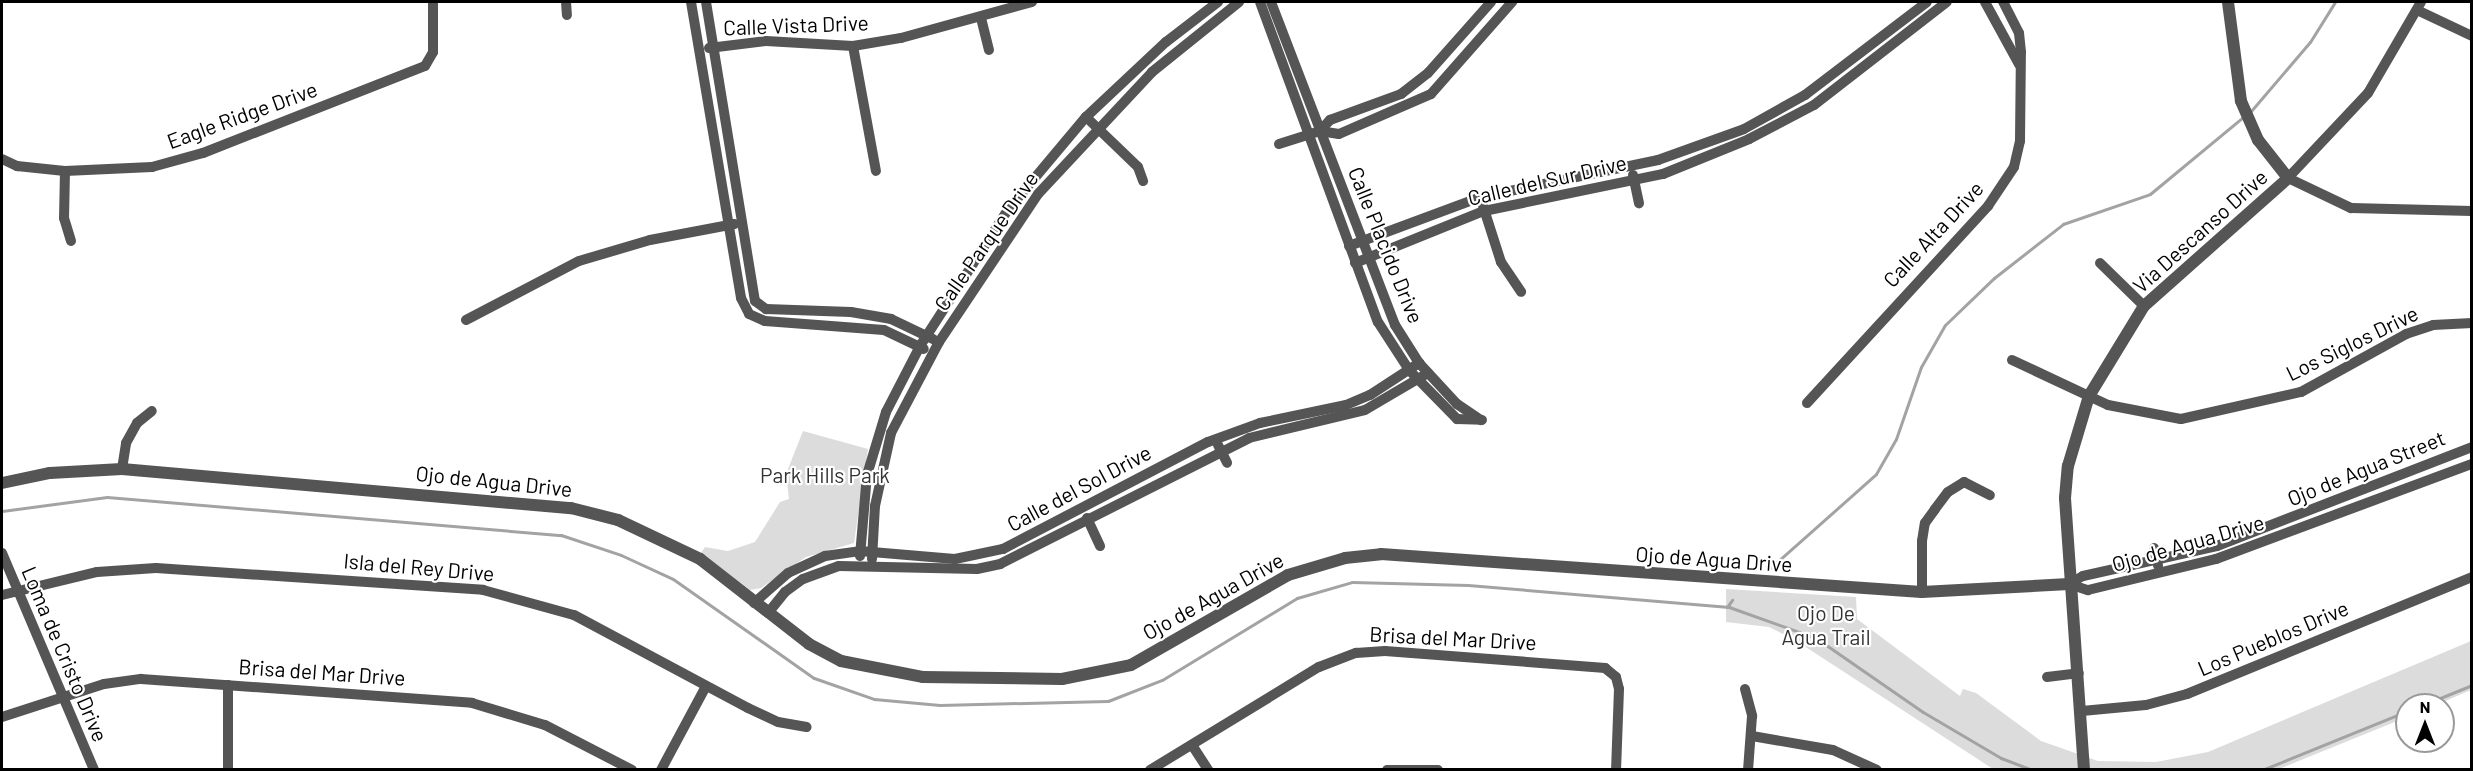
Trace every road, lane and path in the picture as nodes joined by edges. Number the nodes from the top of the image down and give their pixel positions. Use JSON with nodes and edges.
{"nodes":[{"id":1,"x":433,"y":2,"type":"edge"},
{"id":2,"x":566,"y":2,"type":"edge"},
{"id":3,"x":692,"y":2,"type":"edge"},
{"id":4,"x":706,"y":2,"type":"edge"},
{"id":5,"x":1032,"y":2,"type":"edge"},
{"id":6,"x":1218,"y":2,"type":"edge"},
{"id":7,"x":1239,"y":2,"type":"edge"},
{"id":8,"x":1260,"y":2,"type":"edge"},
{"id":9,"x":1271,"y":2,"type":"edge"},
{"id":10,"x":1491,"y":2,"type":"edge"},
{"id":11,"x":1512,"y":2,"type":"edge"},
{"id":12,"x":1927,"y":2,"type":"edge"},
{"id":13,"x":1947,"y":2,"type":"edge"},
{"id":14,"x":1985,"y":2,"type":"edge"},
{"id":15,"x":2003,"y":2,"type":"edge"},
{"id":16,"x":2228,"y":2,"type":"edge"},
{"id":17,"x":2419,"y":6,"type":"edge"},
{"id":18,"x":567,"y":15,"type":"dead end"},
{"id":19,"x":981,"y":18,"type":"junction"},
{"id":20,"x":2019,"y":33,"type":"junction"},
{"id":21,"x":2472,"y":36,"type":"edge"},
{"id":22,"x":2006,"y":37,"type":"junction"},
{"id":23,"x":1166,"y":42,"type":"junction"},
{"id":24,"x":1455,"y":42,"type":"junction"},
{"id":25,"x":853,"y":46,"type":"junction"},
{"id":26,"x":1282,"y":46,"type":"junction"},
{"id":27,"x":715,"y":47,"type":"junction"},
{"id":28,"x":700,"y":50,"type":"junction"},
{"id":29,"x":989,"y":50,"type":"dead end"},
{"id":30,"x":1174,"y":54,"type":"junction"},
{"id":31,"x":1469,"y":54,"type":"junction"},
{"id":32,"x":1857,"y":58,"type":"junction"},
{"id":33,"x":2019,"y":64,"type":"junction"},
{"id":34,"x":1864,"y":68,"type":"junction"},
{"id":35,"x":1086,"y":117,"type":"junction"},
{"id":36,"x":1099,"y":128,"type":"junction"},
{"id":37,"x":1320,"y":131,"type":"junction"},
{"id":38,"x":1747,"y":134,"type":"junction"},
{"id":39,"x":1308,"y":135,"type":"junction"},
{"id":40,"x":728,"y":137,"type":"junction"},
{"id":41,"x":715,"y":139,"type":"junction"},
{"id":42,"x":1279,"y":144,"type":"dead end"},
{"id":43,"x":2,"y":159,"type":"edge"},
{"id":44,"x":1632,"y":166,"type":"junction"},
{"id":45,"x":65,"y":171,"type":"junction"},
{"id":46,"x":876,"y":171,"type":"dead end"},
{"id":47,"x":2288,"y":178,"type":"junction"},
{"id":48,"x":1634,"y":180,"type":"junction"},
{"id":49,"x":1143,"y":181,"type":"dead end"},
{"id":50,"x":1481,"y":197,"type":"junction"},
{"id":51,"x":1639,"y":203,"type":"dead end"},
{"id":52,"x":2472,"y":211,"type":"edge"},
{"id":53,"x":1484,"y":212,"type":"junction"},
{"id":54,"x":742,"y":223,"type":"junction"},
{"id":55,"x":729,"y":225,"type":"junction"},
{"id":56,"x":997,"y":227,"type":"junction"},
{"id":57,"x":1010,"y":236,"type":"junction"},
{"id":58,"x":70,"y":241,"type":"dead end"},
{"id":59,"x":1361,"y":242,"type":"junction"},
{"id":60,"x":1349,"y":246,"type":"junction"},
{"id":61,"x":1368,"y":259,"type":"junction"},
{"id":62,"x":2100,"y":262,"type":"dead end"},
{"id":63,"x":1354,"y":263,"type":"junction"},
{"id":64,"x":1521,"y":292,"type":"dead end"},
{"id":65,"x":757,"y":303,"type":"junction"},
{"id":66,"x":2144,"y":306,"type":"junction"},
{"id":67,"x":846,"y":311,"type":"junction"},
{"id":68,"x":749,"y":314,"type":"junction"},
{"id":69,"x":466,"y":320,"type":"dead end"},
{"id":70,"x":2472,"y":322,"type":"edge"},
{"id":71,"x":846,"y":324,"type":"junction"},
{"id":72,"x":928,"y":335,"type":"junction"},
{"id":73,"x":939,"y":342,"type":"junction"},
{"id":74,"x":920,"y":346,"type":"junction"},
{"id":75,"x":931,"y":354,"type":"junction"},
{"id":76,"x":2012,"y":360,"type":"dead end"},
{"id":77,"x":1419,"y":363,"type":"junction"},
{"id":78,"x":1408,"y":370,"type":"junction"},
{"id":79,"x":1428,"y":373,"type":"junction"},
{"id":80,"x":1418,"y":380,"type":"junction"},
{"id":81,"x":2089,"y":396,"type":"junction"},
{"id":82,"x":1807,"y":403,"type":"dead end"},
{"id":83,"x":152,"y":411,"type":"dead end"},
{"id":84,"x":886,"y":412,"type":"junction"},
{"id":85,"x":898,"y":416,"type":"junction"},
{"id":86,"x":1305,"y":420,"type":"junction"},
{"id":87,"x":1216,"y":439,"type":"junction"},
{"id":88,"x":2472,"y":447,"type":"edge"},
{"id":89,"x":1221,"y":451,"type":"junction"},
{"id":90,"x":1227,"y":464,"type":"dead end"},
{"id":91,"x":2472,"y":464,"type":"edge"},
{"id":92,"x":122,"y":469,"type":"junction"},
{"id":93,"x":867,"y":475,"type":"junction"},
{"id":94,"x":2401,"y":476,"type":"junction"},
{"id":95,"x":879,"y":477,"type":"junction"},
{"id":96,"x":2,"y":483,"type":"edge"},
{"id":97,"x":2405,"y":489,"type":"junction"},
{"id":98,"x":1990,"y":495,"type":"dead end"},
{"id":99,"x":1083,"y":510,"type":"junction"},
{"id":100,"x":2284,"y":521,"type":"junction"},
{"id":101,"x":1089,"y":522,"type":"junction"},
{"id":102,"x":2290,"y":534,"type":"junction"},
{"id":103,"x":1100,"y":546,"type":"dead end"},
{"id":104,"x":2154,"y":548,"type":"dead end"},
{"id":105,"x":860,"y":551,"type":"junction"},
{"id":106,"x":873,"y":552,"type":"junction"},
{"id":107,"x":2,"y":553,"type":"edge"},
{"id":108,"x":922,"y":557,"type":"junction"},
{"id":109,"x":2157,"y":561,"type":"junction"},
{"id":110,"x":860,"y":564,"type":"junction"},
{"id":111,"x":872,"y":565,"type":"junction"},
{"id":112,"x":921,"y":568,"type":"junction"},
{"id":113,"x":2161,"y":575,"type":"junction"},
{"id":114,"x":2472,"y":577,"type":"edge"},
{"id":115,"x":2069,"y":584,"type":"junction"},
{"id":116,"x":17,"y":591,"type":"junction"},
{"id":117,"x":1922,"y":592,"type":"junction"},
{"id":118,"x":2,"y":595,"type":"edge"},
{"id":119,"x":754,"y":603,"type":"junction"},
{"id":120,"x":768,"y":613,"type":"junction"},
{"id":121,"x":2079,"y":673,"type":"junction"},
{"id":122,"x":2047,"y":677,"type":"dead end"},
{"id":123,"x":228,"y":685,"type":"junction"},
{"id":124,"x":706,"y":686,"type":"junction"},
{"id":125,"x":1745,"y":689,"type":"dead end"},
{"id":126,"x":63,"y":696,"type":"junction"},
{"id":127,"x":2082,"y":711,"type":"junction"},
{"id":128,"x":2,"y":717,"type":"edge"},
{"id":129,"x":807,"y":727,"type":"dead end"},
{"id":130,"x":1752,"y":736,"type":"junction"},
{"id":131,"x":1192,"y":745,"type":"junction"},
{"id":132,"x":94,"y":770,"type":"edge"},
{"id":133,"x":228,"y":770,"type":"edge"},
{"id":134,"x":632,"y":770,"type":"edge"},
{"id":135,"x":661,"y":770,"type":"edge"},
{"id":136,"x":1150,"y":770,"type":"edge"},
{"id":137,"x":1208,"y":770,"type":"edge"},
{"id":138,"x":1387,"y":770,"type":"edge"},
{"id":139,"x":1438,"y":770,"type":"edge"},
{"id":140,"x":1616,"y":770,"type":"edge"},
{"id":141,"x":1748,"y":770,"type":"edge"},
{"id":142,"x":1877,"y":770,"type":"edge"},
{"id":143,"x":2084,"y":770,"type":"edge"}],
"edges":[{"from":1,"to":45,"type":"street","name":"Eagle Ridge Drive"},
{"from":2,"to":18,"type":"street"},
{"from":3,"to":28,"type":"street"},
{"from":4,"to":27,"type":"street"},
{"from":5,"to":19,"type":"street","name":"Calle Vista Drive"},
{"from":6,"to":23,"type":"street","name":"Calle Parque Drive"},
{"from":7,"to":30,"type":"street","name":"Calle Parque Drive"},
{"from":8,"to":26,"type":"street","name":"Calle Placido Drive"},
{"from":9,"to":26,"type":"street","name":"Calle Placido Drive"},
{"from":10,"to":24,"type":"street"},
{"from":11,"to":31,"type":"street"},
{"from":12,"to":32,"type":"street","name":"Calle del Sur Drive"},
{"from":13,"to":34,"type":"street","name":"Calle del Sur Drive"},
{"from":14,"to":22,"type":"street","name":"Calle Alta Drive"},
{"from":15,"to":20,"type":"street","name":"Calle Alta Drive"},
{"from":16,"to":47,"type":"street"},
{"from":17,"to":21,"type":"street"},
{"from":17,"to":47,"type":"street","name":"Via Descanso Drive"},
{"from":19,"to":25,"type":"street","name":"Calle Vista Drive"},
{"from":19,"to":29,"type":"street"},
{"from":20,"to":22,"type":"street"},
{"from":20,"to":33,"type":"street","name":"Calle Alta Drive"},
{"from":22,"to":33,"type":"street","name":"Calle Alta Drive"},
{"from":23,"to":30,"type":"street"},
{"from":23,"to":35,"type":"street","name":"Calle Parque Drive"},
{"from":24,"to":31,"type":"street"},
{"from":24,"to":37,"type":"street"},
{"from":25,"to":27,"type":"street","name":"Calle Vista Drive"},
{"from":25,"to":46,"type":"street"},
{"from":26,"to":37,"type":"street","name":"Calle Placido Drive"},
{"from":26,"to":39,"type":"street","name":"Calle Placido Drive"},
{"from":27,"to":28,"type":"street","name":"Calle Vista Drive"},
{"from":27,"to":40,"type":"street"},
{"from":28,"to":41,"type":"street"},
{"from":30,"to":36,"type":"street","name":"Calle Parque Drive"},
{"from":31,"to":37,"type":"street"},
{"from":32,"to":34,"type":"street"},
{"from":32,"to":38,"type":"street","name":"Calle del Sur Drive"},
{"from":33,"to":82,"type":"street","name":"Calle Alta Drive"},
{"from":34,"to":38,"type":"street","name":"Calle del Sur Drive"},
{"from":35,"to":36,"type":"street"},
{"from":35,"to":56,"type":"street","name":"Calle Parque Drive"},
{"from":36,"to":49,"type":"street"},
{"from":36,"to":57,"type":"street","name":"Calle Parque Drive"},
{"from":37,"to":39,"type":"street"},
{"from":37,"to":59,"type":"street","name":"Calle Placido Drive"},
{"from":38,"to":44,"type":"street","name":"Calle del Sur Drive"},
{"from":38,"to":48,"type":"street","name":"Calle del Sur Drive"},
{"from":39,"to":42,"type":"street"},
{"from":39,"to":60,"type":"street","name":"Calle Placido Drive"},
{"from":40,"to":41,"type":"street"},
{"from":40,"to":54,"type":"street"},
{"from":41,"to":55,"type":"street"},
{"from":43,"to":45,"type":"street","name":"Eagle Ridge Drive"},
{"from":44,"to":48,"type":"street"},
{"from":44,"to":50,"type":"street","name":"Calle del Sur Drive"},
{"from":45,"to":58,"type":"street"},
{"from":47,"to":52,"type":"street"},
{"from":47,"to":66,"type":"street","name":"Via Descanso Drive"},
{"from":48,"to":51,"type":"street"},
{"from":48,"to":53,"type":"street","name":"Calle del Sur Drive"},
{"from":50,"to":53,"type":"street"},
{"from":50,"to":59,"type":"street","name":"Calle del Sur Drive"},
{"from":53,"to":61,"type":"street","name":"Calle del Sur Drive"},
{"from":53,"to":64,"type":"street"},
{"from":54,"to":55,"type":"street"},
{"from":54,"to":65,"type":"street"},
{"from":55,"to":68,"type":"street"},
{"from":55,"to":69,"type":"street"},
{"from":56,"to":57,"type":"street"},
{"from":56,"to":72,"type":"street","name":"Calle Parque Drive"},
{"from":57,"to":73,"type":"street","name":"Calle Parque Drive"},
{"from":59,"to":60,"type":"street","name":"Calle del Sur Drive"},
{"from":59,"to":61,"type":"street","name":"Calle Placido Drive"},
{"from":60,"to":63,"type":"street","name":"Calle Placido Drive"},
{"from":61,"to":63,"type":"street","name":"Calle del Sur Drive"},
{"from":61,"to":77,"type":"street","name":"Calle Placido Drive"},
{"from":62,"to":66,"type":"street"},
{"from":63,"to":78,"type":"street","name":"Calle Placido Drive"},
{"from":65,"to":67,"type":"street"},
{"from":65,"to":68,"type":"street"},
{"from":66,"to":81,"type":"street","name":"Via Descanso Drive"},
{"from":67,"to":71,"type":"street"},
{"from":67,"to":72,"type":"street"},
{"from":68,"to":71,"type":"street"},
{"from":70,"to":81,"type":"street","name":"Los Siglos Drive"},
{"from":71,"to":74,"type":"street"},
{"from":72,"to":73,"type":"street"},
{"from":72,"to":74,"type":"street","name":"Calle Parque Drive"},
{"from":73,"to":75,"type":"street","name":"Calle Parque Drive"},
{"from":74,"to":75,"type":"street"},
{"from":74,"to":84,"type":"street","name":"Calle Parque Drive"},
{"from":75,"to":85,"type":"street","name":"Calle Parque Drive"},
{"from":76,"to":81,"type":"street","name":"Los Siglos Drive"},
{"from":77,"to":78,"type":"street","name":"Calle del Sol Drive"},
{"from":77,"to":79,"type":"street","name":"Calle Placido Drive"},
{"from":78,"to":80,"type":"street","name":"Calle Placido Drive"},
{"from":78,"to":86,"type":"street","name":"Calle del Sol Drive"},
{"from":79,"to":80,"type":"street","name":"Calle del Sol Drive"},
{"from":79,"to":80,"type":"street","name":"Calle Placido Drive"},
{"from":80,"to":86,"type":"street","name":"Calle del Sol Drive"},
{"from":81,"to":115,"type":"street","name":"Via Descanso Drive"},
{"from":83,"to":92,"type":"street"},
{"from":84,"to":85,"type":"street"},
{"from":84,"to":93,"type":"street","name":"Calle Parque Drive"},
{"from":85,"to":95,"type":"street","name":"Calle Parque Drive"},
{"from":86,"to":87,"type":"street","name":"Calle del Sol Drive"},
{"from":86,"to":89,"type":"street","name":"Calle del Sol Drive"},
{"from":87,"to":89,"type":"street"},
{"from":87,"to":99,"type":"street","name":"Calle del Sol Drive"},
{"from":88,"to":94,"type":"street","name":"Ojo de Agua Street"},
{"from":89,"to":90,"type":"street"},
{"from":89,"to":101,"type":"street","name":"Calle del Sol Drive"},
{"from":91,"to":97,"type":"street","name":"Ojo de Agua Drive"},
{"from":92,"to":96,"type":"street","name":"Ojo de Agua Drive"},
{"from":92,"to":119,"type":"street","name":"Ojo de Agua Drive"},
{"from":93,"to":95,"type":"street"},
{"from":93,"to":105,"type":"street","name":"Calle Parque Drive"},
{"from":94,"to":97,"type":"street"},
{"from":94,"to":100,"type":"street","name":"Ojo de Agua Street"},
{"from":95,"to":106,"type":"street","name":"Calle Parque Drive"},
{"from":97,"to":102,"type":"street","name":"Ojo de Agua Drive"},
{"from":98,"to":117,"type":"street"},
{"from":99,"to":101,"type":"street"},
{"from":99,"to":108,"type":"street","name":"Calle del Sol Drive"},
{"from":100,"to":102,"type":"street"},
{"from":100,"to":109,"type":"street","name":"Ojo de Agua Street"},
{"from":101,"to":103,"type":"street"},
{"from":101,"to":112,"type":"street","name":"Calle del Sol Drive"},
{"from":102,"to":113,"type":"street","name":"Ojo de Agua Drive"},
{"from":104,"to":109,"type":"street"},
{"from":105,"to":106,"type":"street","name":"Calle del Sol Drive"},
{"from":105,"to":110,"type":"street","name":"Calle Parque Drive"},
{"from":105,"to":119,"type":"street","name":"Calle del Sol Drive"},
{"from":106,"to":108,"type":"street","name":"Calle del Sol Drive"},
{"from":106,"to":111,"type":"street","name":"Calle Parque Drive"},
{"from":107,"to":116,"type":"street","name":"Loma de Cristo Drive"},
{"from":108,"to":112,"type":"street"},
{"from":109,"to":113,"type":"street"},
{"from":109,"to":115,"type":"street","name":"Ojo de Agua Street"},
{"from":110,"to":111,"type":"street","name":"Calle del Sol Drive"},
{"from":110,"to":120,"type":"street","name":"Calle del Sol Drive"},
{"from":111,"to":112,"type":"street","name":"Calle del Sol Drive"},
{"from":113,"to":115,"type":"street","name":"Ojo de Agua Drive"},
{"from":114,"to":127,"type":"street","name":"Los Pueblos Drive"},
{"from":115,"to":117,"type":"street","name":"Ojo de Agua Drive"},
{"from":115,"to":121,"type":"street","name":"Via Descanso Drive"},
{"from":116,"to":118,"type":"street","name":"Isla del Rey Drive"},
{"from":116,"to":124,"type":"street","name":"Isla del Rey Drive"},
{"from":116,"to":126,"type":"street","name":"Loma de Cristo Drive"},
{"from":117,"to":120,"type":"street","name":"Ojo de Agua Drive"},
{"from":119,"to":120,"type":"street","name":"Ojo de Agua Drive"},
{"from":121,"to":122,"type":"street"},
{"from":121,"to":127,"type":"street","name":"Via Descanso Drive"},
{"from":123,"to":126,"type":"street","name":"Brisa del Mar Drive"},
{"from":123,"to":133,"type":"street"},
{"from":123,"to":134,"type":"street","name":"Brisa del Mar Drive"},
{"from":124,"to":129,"type":"street","name":"Isla del Rey Drive"},
{"from":124,"to":135,"type":"street"},
{"from":125,"to":130,"type":"street"},
{"from":126,"to":128,"type":"street","name":"Brisa del Mar Drive"},
{"from":126,"to":132,"type":"street","name":"Loma de Cristo Drive"},
{"from":127,"to":143,"type":"street","name":"Via Descanso Drive"},
{"from":130,"to":141,"type":"street"},
{"from":130,"to":142,"type":"street"},
{"from":131,"to":136,"type":"street","name":"Brisa del Mar Drive"},
{"from":131,"to":137,"type":"street"},
{"from":131,"to":140,"type":"street","name":"Brisa del Mar Drive"},
{"from":138,"to":139,"type":"street"}]}
